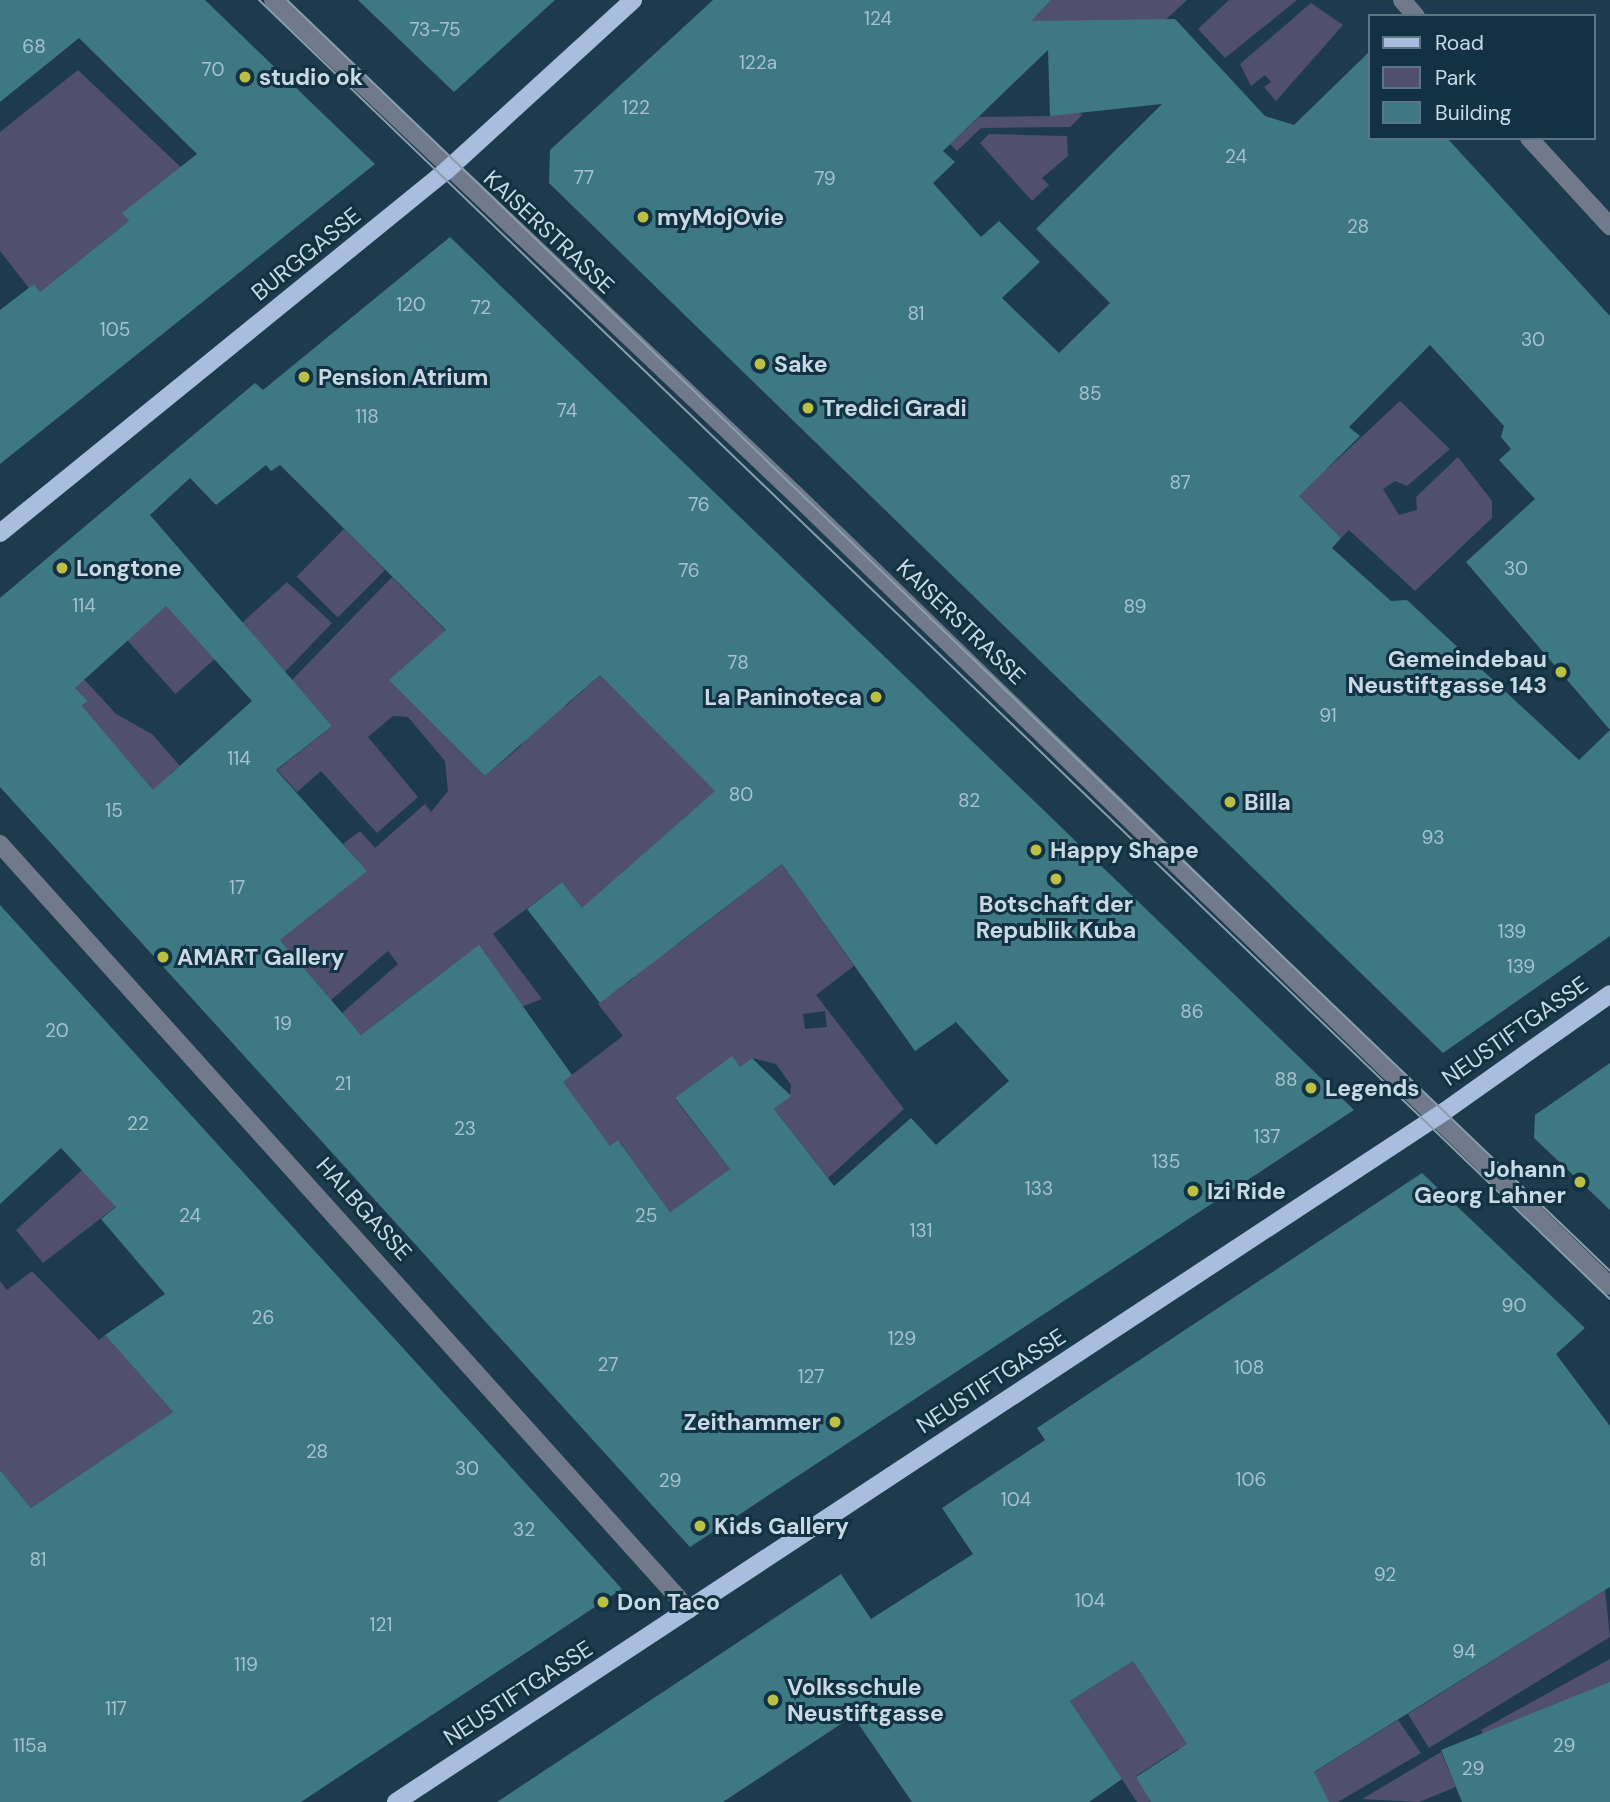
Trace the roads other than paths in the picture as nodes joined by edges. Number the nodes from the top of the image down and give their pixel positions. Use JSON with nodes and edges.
{"nodes":[{"id":1,"x":273,"y":0,"type":"edge"},
{"id":2,"x":633,"y":0,"type":"edge"},
{"id":3,"x":1402,"y":0,"type":"edge"},
{"id":4,"x":1414,"y":14,"type":"edge"},
{"id":5,"x":1531,"y":140,"type":"edge"},
{"id":6,"x":447,"y":170,"type":"junction"},
{"id":7,"x":1610,"y":226,"type":"edge"},
{"id":8,"x":0,"y":533,"type":"edge"},
{"id":9,"x":0,"y":844,"type":"edge"},
{"id":10,"x":1610,"y":994,"type":"edge"},
{"id":11,"x":1436,"y":1116,"type":"junction"},
{"id":12,"x":1610,"y":1286,"type":"edge"},
{"id":13,"x":689,"y":1610,"type":"junction"},
{"id":14,"x":396,"y":1802,"type":"edge"}],
"edges":[{"from":1,"to":6,"type":"street","name":"KAISERSTRASSE"},
{"from":2,"to":6,"type":"main road","name":"BURGGASSE"},
{"from":3,"to":4,"type":"street"},
{"from":5,"to":7,"type":"street"},
{"from":6,"to":8,"type":"main road","name":"BURGGASSE"},
{"from":6,"to":11,"type":"street","name":"KAISERSTRASSE"},
{"from":9,"to":13,"type":"street","name":"HALBGASSE"},
{"from":10,"to":11,"type":"main road","name":"NEUSTIFTGASSE"},
{"from":11,"to":12,"type":"street","name":"KAISERSTRASSE"},
{"from":11,"to":13,"type":"main road","name":"NEUSTIFTGASSE"},
{"from":13,"to":14,"type":"main road","name":"NEUSTIFTGASSE"}]}
